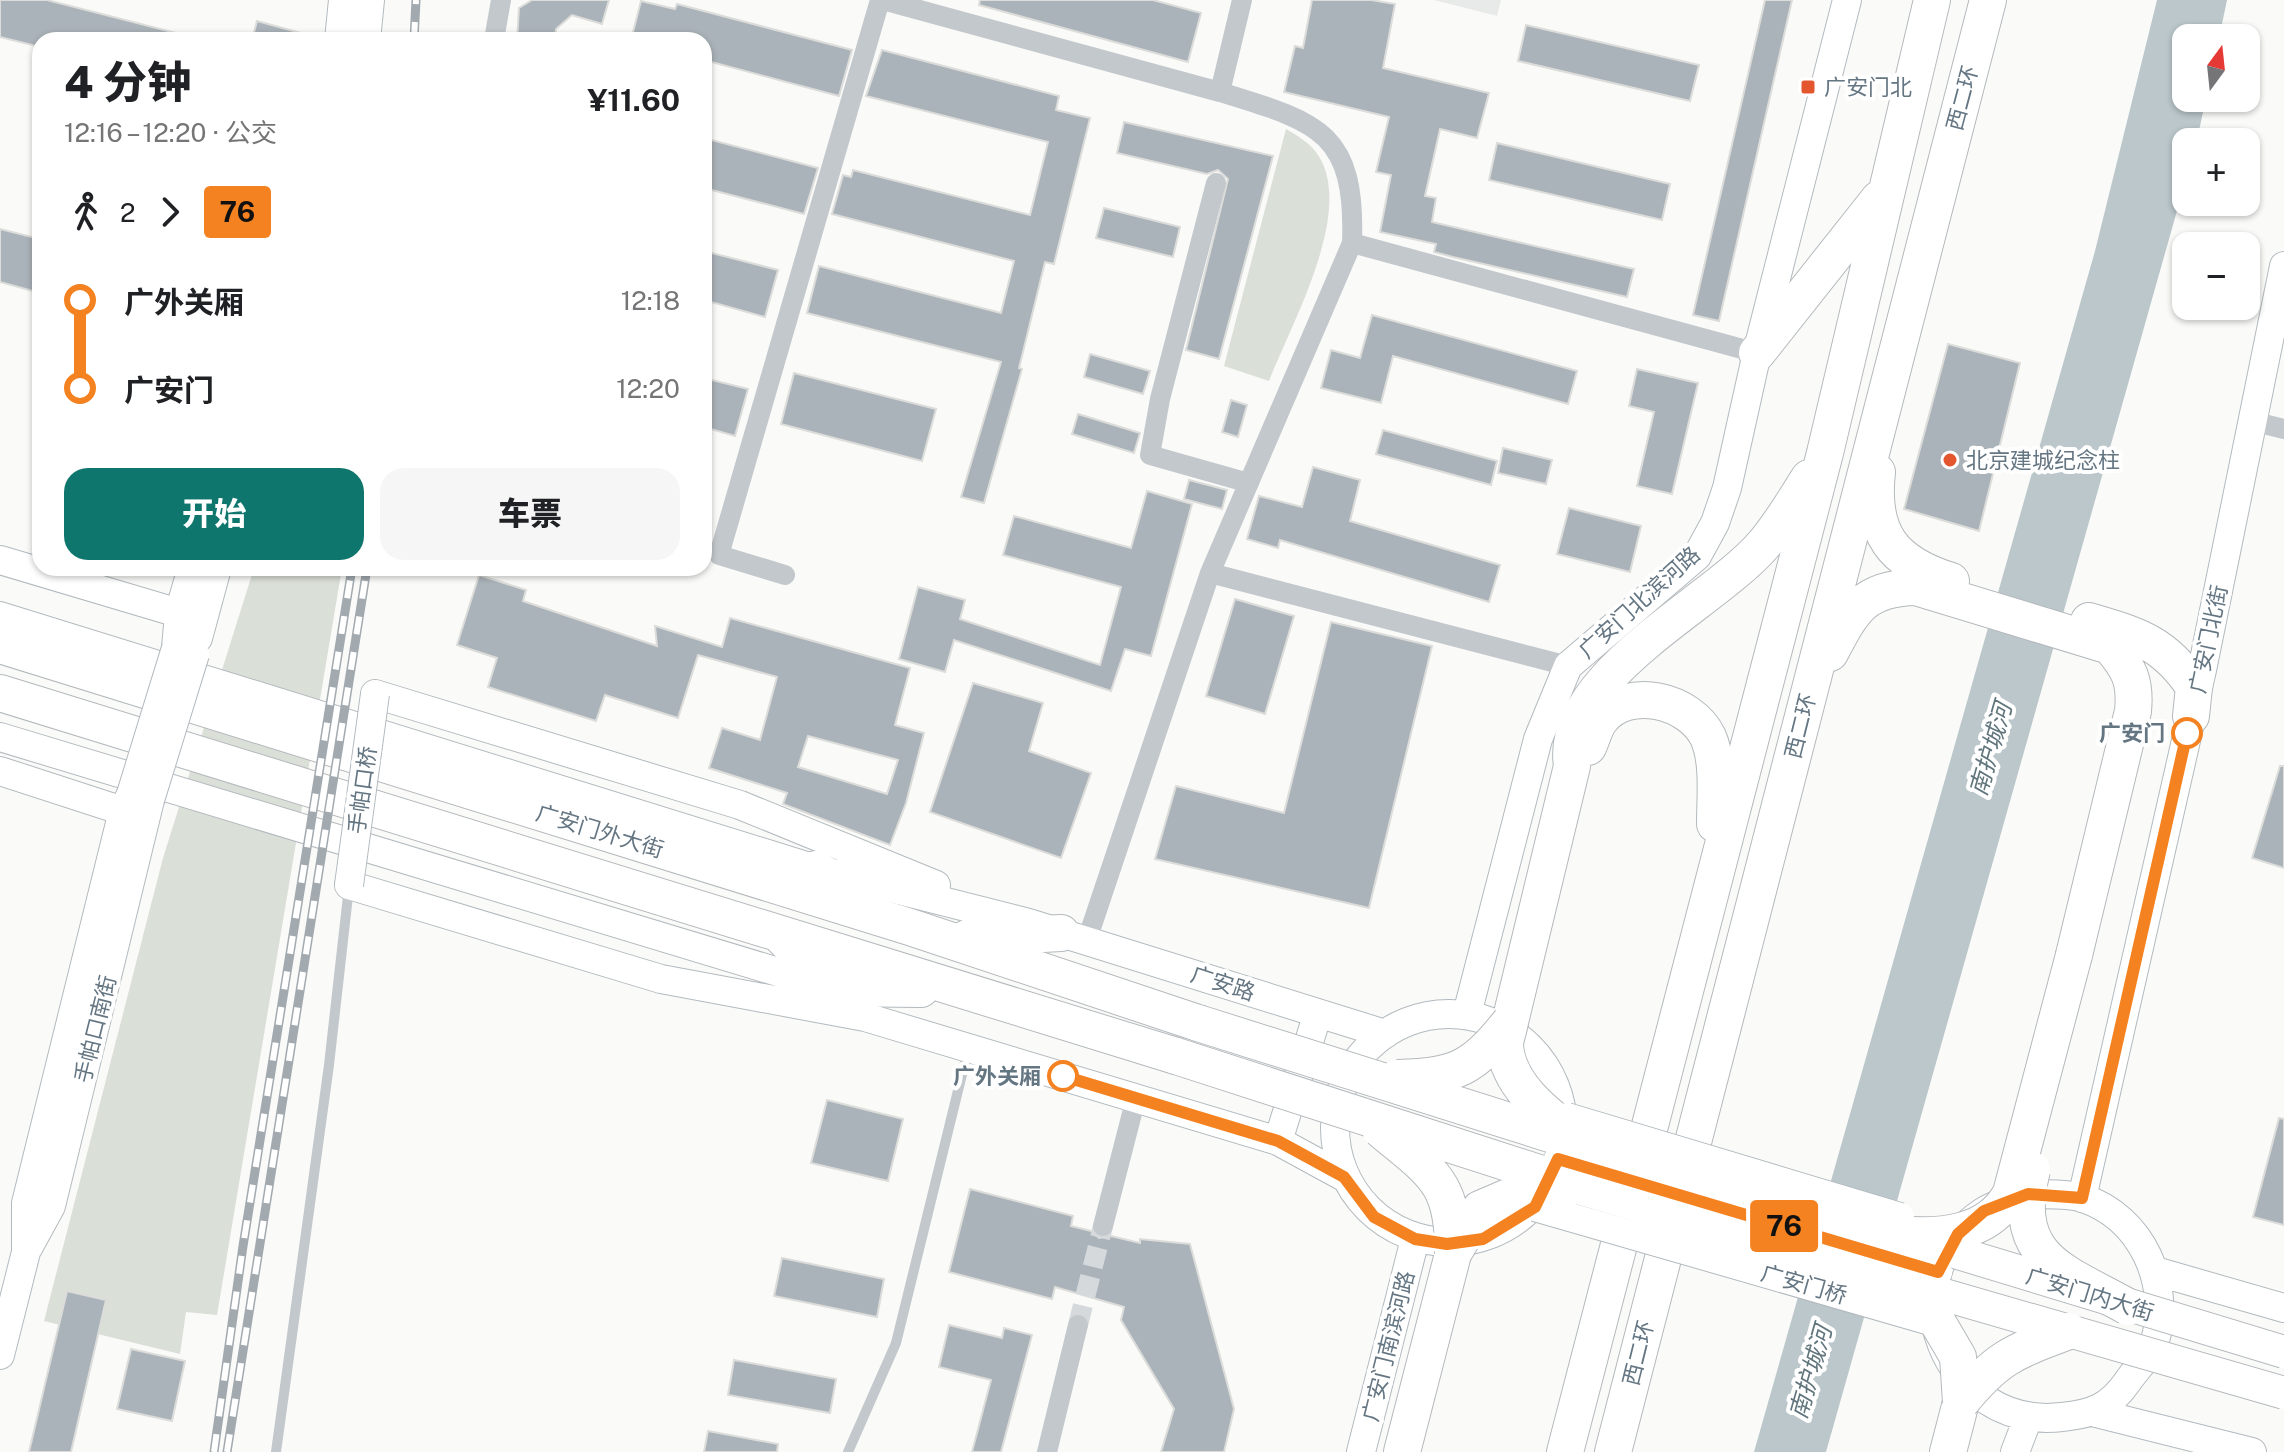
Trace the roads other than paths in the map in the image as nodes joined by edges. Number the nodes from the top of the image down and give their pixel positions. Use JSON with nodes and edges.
{"nodes":[{"id":1,"x":343,"y":0,"type":"edge"},
{"id":2,"x":370,"y":0,"type":"edge"},
{"id":3,"x":501,"y":0,"type":"edge"},
{"id":4,"x":882,"y":0,"type":"edge"},
{"id":5,"x":1242,"y":0,"type":"edge"},
{"id":6,"x":1847,"y":0,"type":"edge"},
{"id":7,"x":1932,"y":0,"type":"edge"},
{"id":8,"x":1988,"y":0,"type":"edge"},
{"id":9,"x":340,"y":32,"type":"edge"},
{"id":10,"x":367,"y":32,"type":"edge"},
{"id":11,"x":495,"y":32,"type":"edge"},
{"id":12,"x":1220,"y":92,"type":"junction"},
{"id":13,"x":1216,"y":183,"type":"dead end"},
{"id":14,"x":1885,"y":191,"type":"junction"},
{"id":15,"x":1352,"y":243,"type":"junction"},
{"id":16,"x":2284,"y":266,"type":"edge"},
{"id":17,"x":1757,"y":353,"type":"junction"},
{"id":18,"x":1885,"y":387,"type":"junction"},
{"id":19,"x":2252,"y":421,"type":"junction"},
{"id":20,"x":2284,"y":429,"type":"edge"},
{"id":21,"x":1825,"y":453,"type":"junction"},
{"id":22,"x":1249,"y":483,"type":"junction"},
{"id":23,"x":0,"y":560,"type":"edge"},
{"id":24,"x":32,"y":569,"type":"edge"},
{"id":25,"x":1210,"y":573,"type":"junction"},
{"id":26,"x":785,"y":575,"type":"dead end"},
{"id":27,"x":54,"y":576,"type":"edge"},
{"id":28,"x":192,"y":576,"type":"edge"},
{"id":29,"x":212,"y":576,"type":"edge"},
{"id":30,"x":1961,"y":592,"type":"junction"},
{"id":31,"x":0,"y":616,"type":"edge"},
{"id":32,"x":190,"y":616,"type":"junction"},
{"id":33,"x":2117,"y":635,"type":"junction"},
{"id":34,"x":0,"y":645,"type":"edge"},
{"id":35,"x":1568,"y":666,"type":"junction"},
{"id":36,"x":0,"y":693,"type":"edge"},
{"id":37,"x":2191,"y":716,"type":"junction"},
{"id":38,"x":0,"y":737,"type":"edge"},
{"id":39,"x":1794,"y":752,"type":"junction"},
{"id":40,"x":1572,"y":766,"type":"junction"},
{"id":41,"x":0,"y":771,"type":"edge"},
{"id":42,"x":135,"y":802,"type":"junction"},
{"id":43,"x":816,"y":869,"type":"junction"},
{"id":44,"x":1716,"y":874,"type":"junction"},
{"id":45,"x":349,"y":885,"type":"junction"},
{"id":46,"x":910,"y":927,"type":"junction"},
{"id":47,"x":1059,"y":932,"type":"junction"},
{"id":48,"x":778,"y":933,"type":"junction"},
{"id":49,"x":947,"y":939,"type":"junction"},
{"id":50,"x":2080,"y":955,"type":"junction"},
{"id":51,"x":831,"y":988,"type":"junction"},
{"id":52,"x":962,"y":990,"type":"junction"},
{"id":53,"x":1318,"y":1013,"type":"junction"},
{"id":54,"x":1467,"y":1014,"type":"junction"},
{"id":55,"x":865,"y":1017,"type":"junction"},
{"id":56,"x":1510,"y":1022,"type":"junction"},
{"id":57,"x":1198,"y":1023,"type":"joint"},
{"id":58,"x":1385,"y":1034,"type":"junction"},
{"id":59,"x":968,"y":1048,"type":"junction"},
{"id":60,"x":1176,"y":1056,"type":"joint"},
{"id":61,"x":1375,"y":1078,"type":"junction"},
{"id":62,"x":1136,"y":1098,"type":"junction"},
{"id":63,"x":1368,"y":1120,"type":"junction"},
{"id":64,"x":1278,"y":1141,"type":"junction"},
{"id":65,"x":1572,"y":1152,"type":"junction"},
{"id":66,"x":1344,"y":1177,"type":"junction"},
{"id":67,"x":2082,"y":1198,"type":"junction"},
{"id":68,"x":1535,"y":1207,"type":"junction"},
{"id":69,"x":1103,"y":1226,"type":"tunnel mouth"},
{"id":70,"x":1897,"y":1234,"type":"junction"},
{"id":71,"x":1958,"y":1234,"type":"junction"},
{"id":72,"x":1415,"y":1239,"type":"junction"},
{"id":73,"x":13,"y":1248,"type":"edge"},
{"id":74,"x":1453,"y":1254,"type":"junction"},
{"id":75,"x":2155,"y":1271,"type":"junction"},
{"id":76,"x":1938,"y":1272,"type":"junction"},
{"id":77,"x":1903,"y":1283,"type":"junction"},
{"id":78,"x":2128,"y":1307,"type":"junction"},
{"id":79,"x":2284,"y":1308,"type":"edge"},
{"id":80,"x":1934,"y":1322,"type":"junction"},
{"id":81,"x":1078,"y":1325,"type":"tunnel mouth"},
{"id":82,"x":2069,"y":1331,"type":"junction"},
{"id":83,"x":2284,"y":1352,"type":"edge"},
{"id":84,"x":0,"y":1355,"type":"edge"},
{"id":85,"x":2284,"y":1393,"type":"edge"},
{"id":86,"x":1961,"y":1402,"type":"junction"},
{"id":87,"x":2096,"y":1413,"type":"junction"},
{"id":88,"x":2028,"y":1418,"type":"junction"},
{"id":89,"x":276,"y":1452,"type":"edge"},
{"id":90,"x":848,"y":1452,"type":"edge"},
{"id":91,"x":1047,"y":1452,"type":"edge"},
{"id":92,"x":1361,"y":1452,"type":"edge"},
{"id":93,"x":1402,"y":1452,"type":"edge"},
{"id":94,"x":1565,"y":1452,"type":"edge"},
{"id":95,"x":1613,"y":1452,"type":"edge"},
{"id":96,"x":1948,"y":1452,"type":"edge"},
{"id":97,"x":2015,"y":1452,"type":"edge"},
{"id":98,"x":2252,"y":1452,"type":"edge"}],
"edges":[{"from":1,"to":9,"type":"street"},
{"from":2,"to":10,"type":"street"},
{"from":3,"to":11,"type":"street"},
{"from":4,"to":12,"type":"street"},
{"from":4,"to":26,"type":"street"},
{"from":5,"to":12,"type":"street"},
{"from":6,"to":17,"type":"street","name":"广安门北滨河路"},
{"from":7,"to":14,"type":"highway","name":"西二环"},
{"from":8,"to":18,"type":"highway","name":"西二环"},
{"from":12,"to":15,"type":"street"},
{"from":13,"to":22,"type":"street"},
{"from":14,"to":17,"type":"highway"},
{"from":14,"to":21,"type":"highway","name":"西二环"},
{"from":15,"to":17,"type":"street"},
{"from":15,"to":22,"type":"street"},
{"from":16,"to":19,"type":"street","name":"广安门北街"},
{"from":17,"to":35,"type":"street","name":"广安门北滨河路"},
{"from":18,"to":30,"type":"highway"},
{"from":18,"to":39,"type":"highway","name":"西二环"},
{"from":19,"to":20,"type":"street"},
{"from":19,"to":37,"type":"street","name":"广安门北街"},
{"from":21,"to":40,"type":"highway"},
{"from":21,"to":44,"type":"highway","name":"西二环"},
{"from":22,"to":25,"type":"street"},
{"from":23,"to":24,"type":"street"},
{"from":25,"to":35,"type":"street"},
{"from":25,"to":47,"type":"street"},
{"from":27,"to":32,"type":"street"},
{"from":28,"to":32,"type":"street"},
{"from":29,"to":32,"type":"street"},
{"from":30,"to":33,"type":"highway"},
{"from":30,"to":39,"type":"highway"},
{"from":31,"to":43,"type":"street","name":"广安门外大街"},
{"from":32,"to":42,"type":"street","name":"手帕口南街","bridge":true},
{"from":33,"to":37,"type":"highway"},
{"from":33,"to":50,"type":"highway"},
{"from":34,"to":46,"type":"highway","name":"广安门外大街"},
{"from":35,"to":54,"type":"street","name":"广安门北滨河路"},
{"from":36,"to":48,"type":"highway","name":"广安门外大街"},
{"from":37,"to":67,"type":"street","name":"广安门北街"},
{"from":38,"to":51,"type":"street"},
{"from":39,"to":95,"type":"highway","name":"西二环"},
{"from":40,"to":44,"type":"highway"},
{"from":40,"to":56,"type":"highway"},
{"from":41,"to":42,"type":"street"},
{"from":42,"to":73,"type":"street","name":"手帕口南街"},
{"from":43,"to":46,"type":"highway"},
{"from":43,"to":47,"type":"street","name":"广安门外大街"},
{"from":44,"to":94,"type":"highway","name":"西二环"},
{"from":45,"to":47,"type":"street","name":"手帕口桥","bridge":true},
{"from":45,"to":55,"type":"street"},
{"from":45,"to":89,"type":"lane"},
{"from":46,"to":49,"type":"highway","name":"广安门外大街"},
{"from":47,"to":49,"type":"highway"},
{"from":47,"to":53,"type":"street","name":"广安路"},
{"from":48,"to":51,"type":"highway"},
{"from":48,"to":52,"type":"highway","name":"广安门外大街"},
{"from":49,"to":57,"type":"highway","name":"广安门外大街"},
{"from":50,"to":70,"type":"highway","name":"广安门桥","bridge":true},
{"from":50,"to":78,"type":"highway","bridge":true},
{"from":51,"to":52,"type":"highway"},
{"from":51,"to":55,"type":"street"},
{"from":52,"to":60,"type":"highway","name":"广安门外大街"},
{"from":53,"to":58,"type":"street","name":"广安路"},
{"from":53,"to":64,"type":"street"},
{"from":54,"to":58,"type":"street"},
{"from":54,"to":65,"type":"street"},
{"from":55,"to":59,"type":"street"},
{"from":56,"to":61,"type":"highway","bridge":true},
{"from":56,"to":65,"type":"highway","bridge":true},
{"from":57,"to":61,"type":"highway","name":"广安门桥","bridge":true},
{"from":58,"to":66,"type":"street"},
{"from":59,"to":62,"type":"street"},
{"from":59,"to":90,"type":"lane"},
{"from":60,"to":63,"type":"highway","name":"广安门桥","bridge":true},
{"from":61,"to":65,"type":"highway","name":"广安门桥","bridge":true},
{"from":62,"to":64,"type":"street"},
{"from":62,"to":69,"type":"street"},
{"from":63,"to":65,"type":"highway","name":"广安门桥","bridge":true},
{"from":63,"to":74,"type":"highway","bridge":true},
{"from":64,"to":66,"type":"street"},
{"from":65,"to":68,"type":"street"},
{"from":65,"to":70,"type":"highway","name":"广安门桥","bridge":true},
{"from":65,"to":71,"type":"street","name":"广安门桥","bridge":true},
{"from":65,"to":74,"type":"highway","bridge":true},
{"from":65,"to":76,"type":"street","name":"广安门桥","bridge":true},
{"from":65,"to":77,"type":"highway","name":"广安门桥","bridge":true},
{"from":66,"to":72,"type":"street"},
{"from":67,"to":71,"type":"street"},
{"from":67,"to":75,"type":"street"},
{"from":68,"to":72,"type":"street"},
{"from":68,"to":80,"type":"street","name":"广安门桥","bridge":true},
{"from":70,"to":78,"type":"main road","name":"广安门内大街","bridge":true},
{"from":71,"to":76,"type":"street"},
{"from":72,"to":92,"type":"street","name":"广安门南滨河路"},
{"from":73,"to":84,"type":"street","name":"手帕口南街"},
{"from":74,"to":93,"type":"highway"},
{"from":75,"to":79,"type":"street","name":"广安门内大街"},
{"from":75,"to":87,"type":"street"},
{"from":76,"to":80,"type":"street"},
{"from":77,"to":82,"type":"main road","name":"广安门桥","bridge":true},
{"from":77,"to":86,"type":"highway","bridge":true},
{"from":78,"to":83,"type":"main road","name":"广安门内大街","bridge":true},
{"from":80,"to":88,"type":"street"},
{"from":81,"to":91,"type":"street"},
{"from":82,"to":85,"type":"main road","name":"广安门桥","bridge":true},
{"from":82,"to":86,"type":"highway","bridge":true},
{"from":86,"to":96,"type":"highway"},
{"from":87,"to":88,"type":"street"},
{"from":87,"to":98,"type":"street"},
{"from":88,"to":97,"type":"street"}]}
